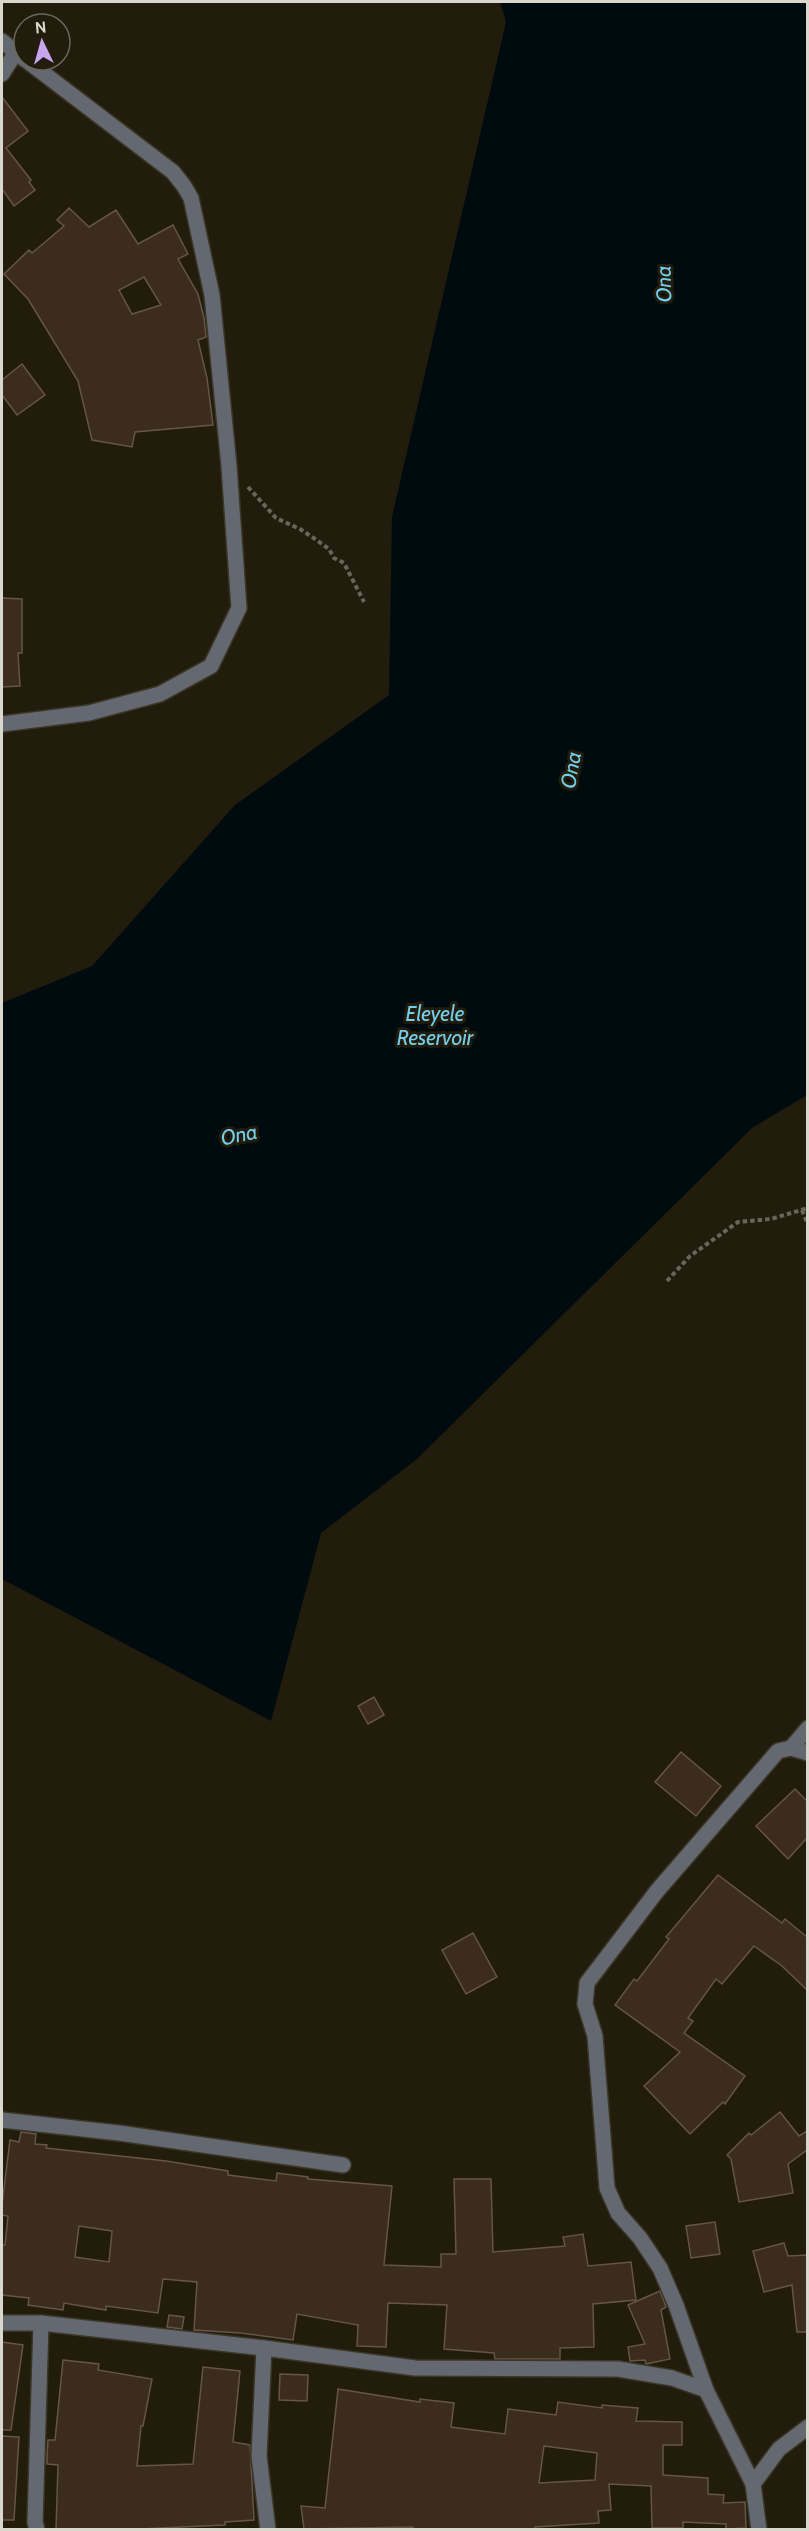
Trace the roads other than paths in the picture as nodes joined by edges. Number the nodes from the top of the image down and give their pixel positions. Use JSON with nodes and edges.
{"nodes":[{"id":1,"x":42,"y":72,"type":"edge"},
{"id":2,"x":2,"y":724,"type":"edge"},
{"id":3,"x":807,"y":1728,"type":"edge"},
{"id":4,"x":791,"y":1748,"type":"junction"},
{"id":5,"x":807,"y":1753,"type":"edge"},
{"id":6,"x":2,"y":2120,"type":"edge"},
{"id":7,"x":343,"y":2165,"type":"dead end"},
{"id":8,"x":2,"y":2323,"type":"edge"},
{"id":9,"x":41,"y":2323,"type":"junction"},
{"id":10,"x":264,"y":2348,"type":"junction"},
{"id":11,"x":706,"y":2390,"type":"junction"},
{"id":12,"x":807,"y":2427,"type":"edge"},
{"id":13,"x":753,"y":2484,"type":"junction"},
{"id":14,"x":37,"y":2529,"type":"edge"},
{"id":15,"x":268,"y":2529,"type":"edge"},
{"id":16,"x":759,"y":2529,"type":"edge"}],
"edges":[{"from":1,"to":2,"type":"street"},
{"from":3,"to":4,"type":"street"},
{"from":4,"to":5,"type":"street"},
{"from":4,"to":11,"type":"street"},
{"from":6,"to":7,"type":"street"},
{"from":8,"to":9,"type":"street"},
{"from":9,"to":10,"type":"street"},
{"from":9,"to":14,"type":"street"},
{"from":10,"to":11,"type":"street"},
{"from":10,"to":15,"type":"street"},
{"from":11,"to":13,"type":"street"},
{"from":12,"to":13,"type":"street"},
{"from":13,"to":16,"type":"street"}]}
